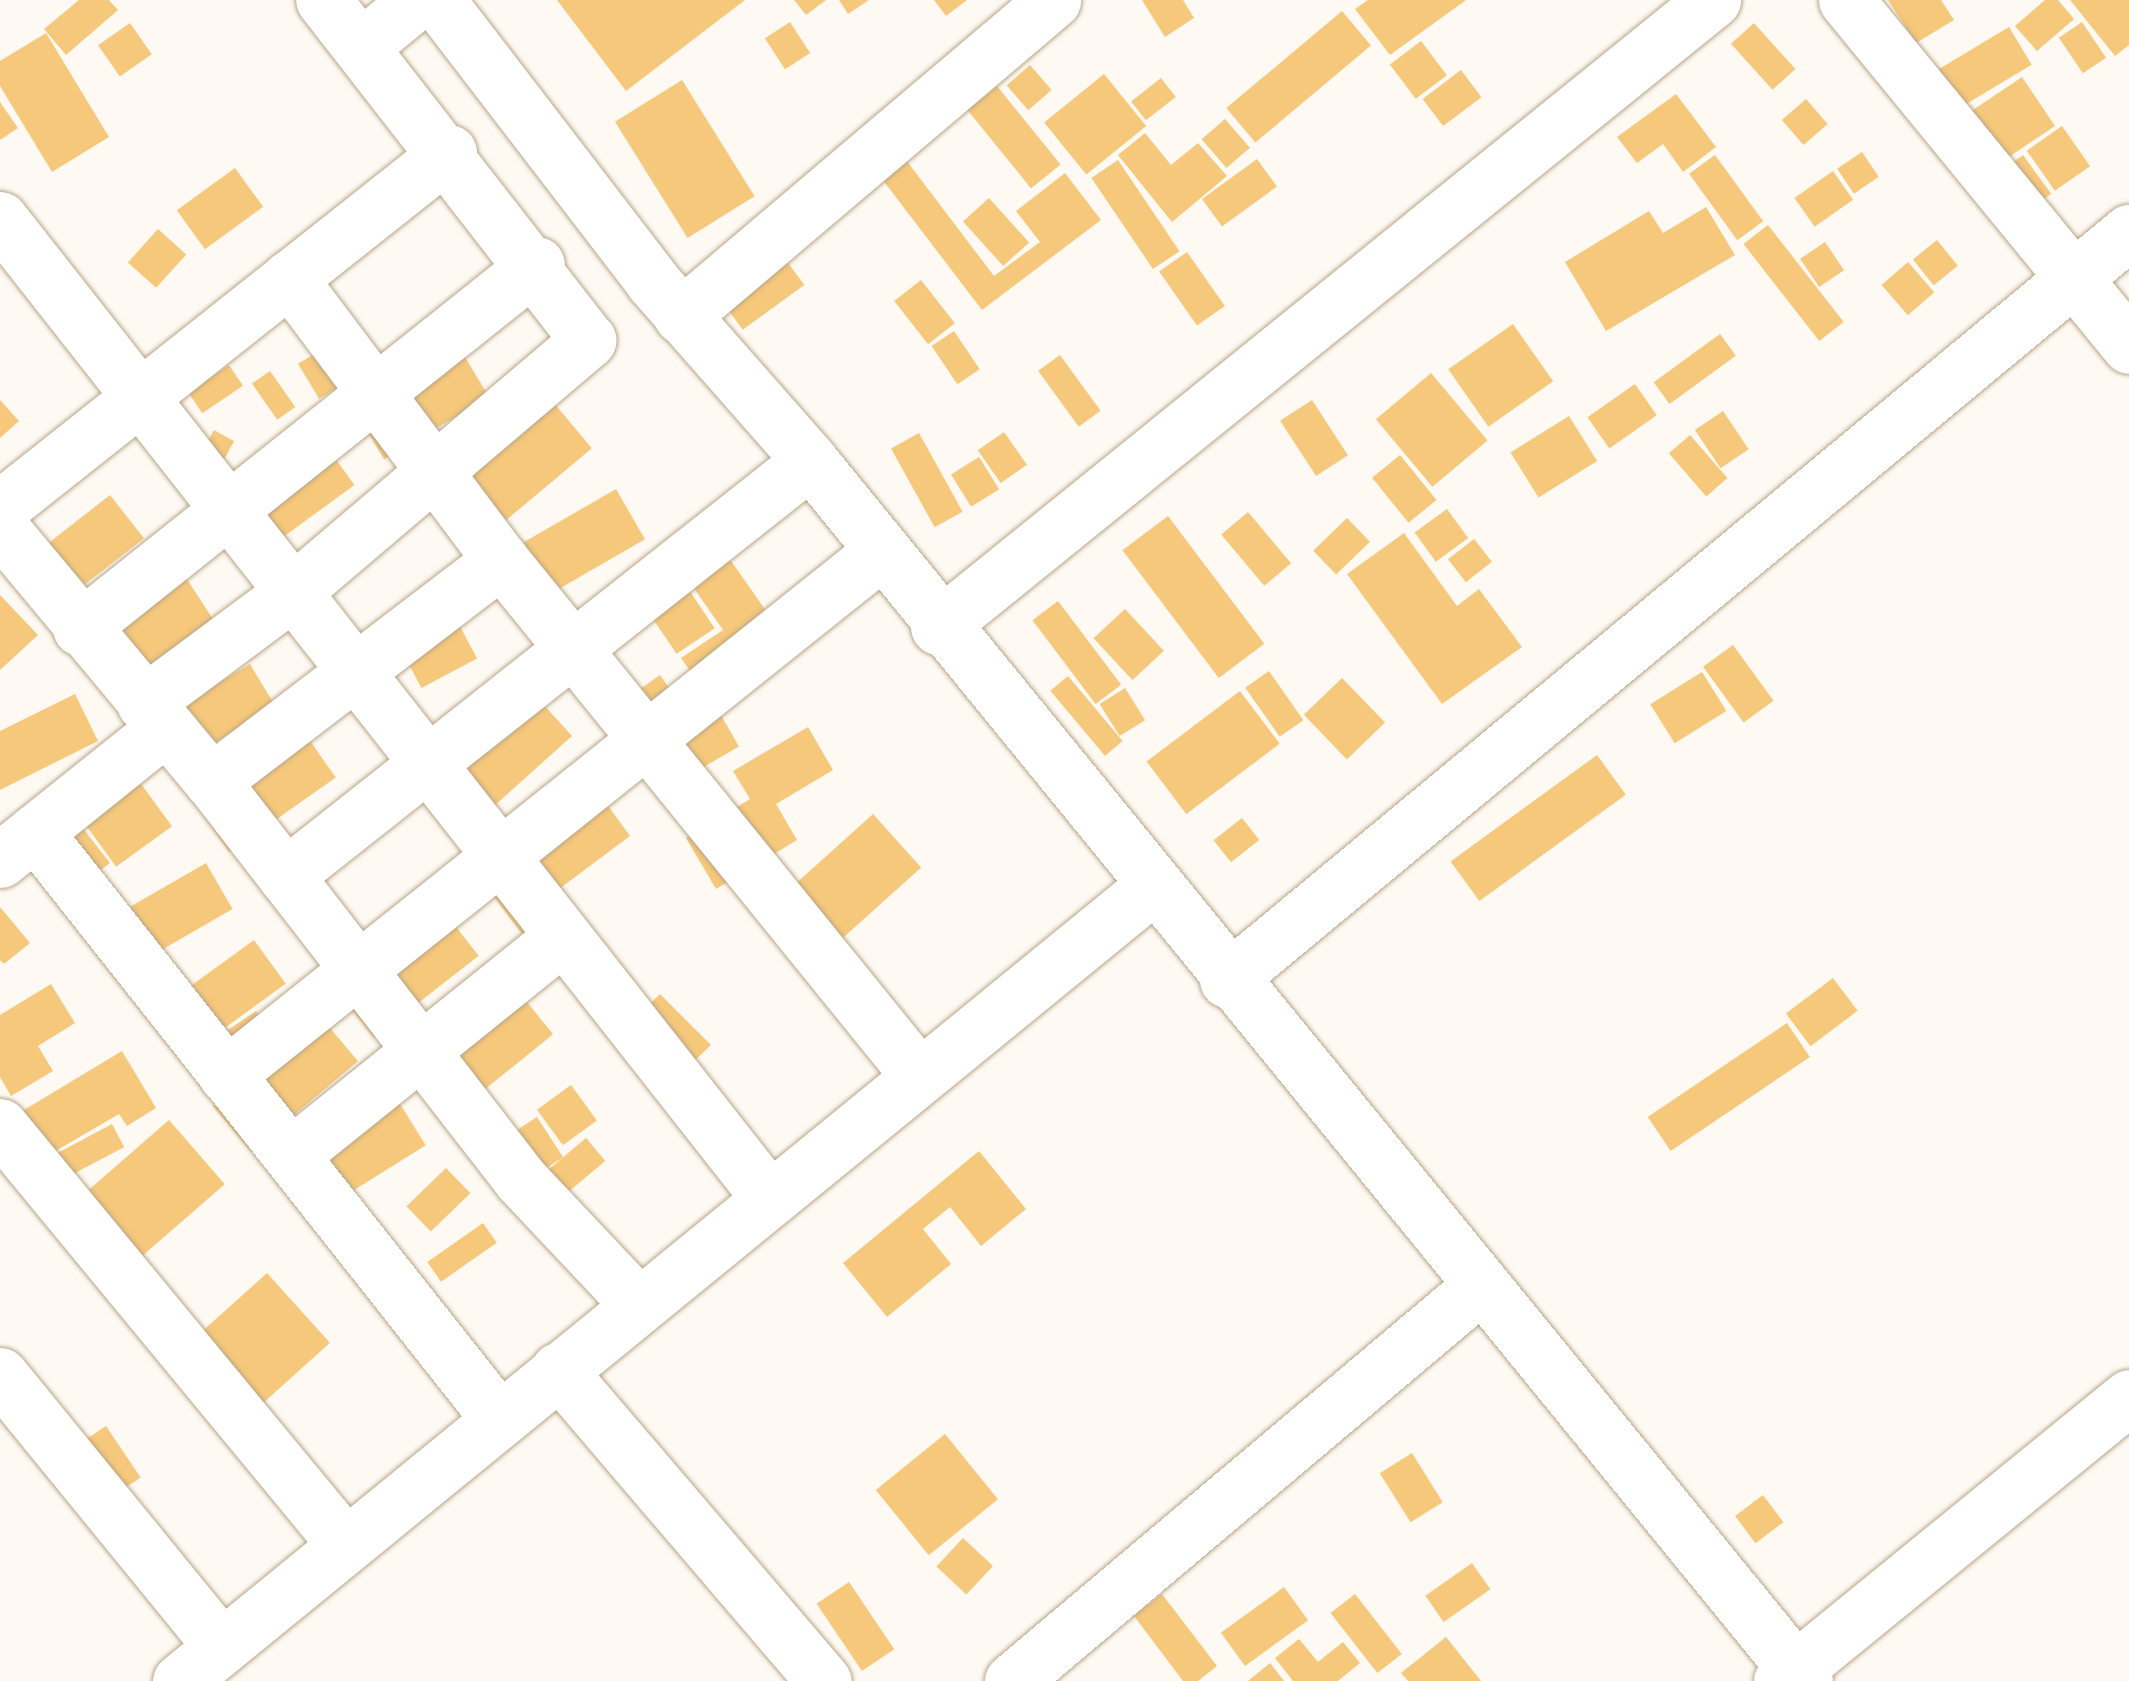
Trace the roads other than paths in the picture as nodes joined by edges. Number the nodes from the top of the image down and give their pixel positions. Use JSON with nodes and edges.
{"nodes":[{"id":1,"x":323,"y":0,"type":"edge"},
{"id":2,"x":418,"y":0,"type":"edge"},
{"id":3,"x":437,"y":0,"type":"edge"},
{"id":4,"x":1054,"y":0,"type":"edge"},
{"id":5,"x":1713,"y":0,"type":"edge"},
{"id":6,"x":1846,"y":0,"type":"edge"},
{"id":7,"x":362,"y":46,"type":"junction"},
{"id":8,"x":449,"y":152,"type":"junction"},
{"id":9,"x":0,"y":219,"type":"edge"},
{"id":10,"x":2129,"y":232,"type":"edge"},
{"id":11,"x":537,"y":264,"type":"junction"},
{"id":12,"x":2078,"y":275,"type":"junction"},
{"id":13,"x":289,"y":278,"type":"junction"},
{"id":14,"x":681,"y":316,"type":"junction"},
{"id":15,"x":2129,"y":346,"type":"edge"},
{"id":16,"x":375,"y":392,"type":"junction"},
{"id":17,"x":136,"y":398,"type":"junction"},
{"id":18,"x":810,"y":461,"type":"junction"},
{"id":19,"x":436,"y":474,"type":"junction"},
{"id":20,"x":0,"y":508,"type":"edge"},
{"id":21,"x":223,"y":508,"type":"junction"},
{"id":22,"x":0,"y":527,"type":"edge"},
{"id":23,"x":880,"y":552,"type":"junction"},
{"id":24,"x":501,"y":560,"type":"junction"},
{"id":25,"x":290,"y":594,"type":"junction"},
{"id":26,"x":938,"y":627,"type":"junction"},
{"id":27,"x":80,"y":628,"type":"junction"},
{"id":28,"x":573,"y":649,"type":"junction"},
{"id":29,"x":351,"y":674,"type":"junction"},
{"id":30,"x":155,"y":715,"type":"junction"},
{"id":31,"x":647,"y":738,"type":"junction"},
{"id":32,"x":424,"y":767,"type":"junction"},
{"id":33,"x":212,"y":780,"type":"junction"},
{"id":34,"x":17,"y":846,"type":"edge"},
{"id":35,"x":498,"y":858,"type":"junction"},
{"id":36,"x":285,"y":876,"type":"junction"},
{"id":37,"x":1151,"y":888,"type":"junction"},
{"id":38,"x":561,"y":938,"type":"junction"},
{"id":39,"x":358,"y":969,"type":"junction"},
{"id":40,"x":1227,"y":980,"type":"junction"},
{"id":41,"x":421,"y":1050,"type":"junction"},
{"id":42,"x":226,"y":1075,"type":"junction"},
{"id":43,"x":919,"y":1076,"type":"junction"},
{"id":44,"x":0,"y":1126,"type":"edge"},
{"id":45,"x":290,"y":1155,"type":"junction"},
{"id":46,"x":769,"y":1198,"type":"junction"},
{"id":47,"x":1478,"y":1288,"type":"junction"},
{"id":48,"x":638,"y":1304,"type":"junction"},
{"id":49,"x":558,"y":1370,"type":"junction"},
{"id":50,"x":0,"y":1375,"type":"edge"},
{"id":51,"x":2129,"y":1397,"type":"edge"},
{"id":52,"x":499,"y":1418,"type":"junction"},
{"id":53,"x":343,"y":1542,"type":"junction"},
{"id":54,"x":220,"y":1645,"type":"junction"},
{"id":55,"x":1794,"y":1677,"type":"edge"},
{"id":56,"x":180,"y":1681,"type":"edge"},
{"id":57,"x":824,"y":1681,"type":"edge"},
{"id":58,"x":1012,"y":1681,"type":"edge"}],
"edges":[{"from":1,"to":7,"type":"street"},
{"from":2,"to":7,"type":"street"},
{"from":3,"to":14,"type":"street"},
{"from":4,"to":14,"type":"street"},
{"from":5,"to":26,"type":"street"},
{"from":6,"to":12,"type":"street"},
{"from":7,"to":8,"type":"street"},
{"from":8,"to":11,"type":"street"},
{"from":8,"to":13,"type":"street"},
{"from":9,"to":17,"type":"street"},
{"from":10,"to":12,"type":"street"},
{"from":11,"to":16,"type":"street"},
{"from":11,"to":19,"type":"street"},
{"from":12,"to":15,"type":"street"},
{"from":12,"to":40,"type":"street"},
{"from":13,"to":16,"type":"street"},
{"from":13,"to":17,"type":"street"},
{"from":14,"to":18,"type":"street"},
{"from":16,"to":19,"type":"street"},
{"from":16,"to":21,"type":"street"},
{"from":17,"to":20,"type":"street"},
{"from":17,"to":21,"type":"street"},
{"from":18,"to":23,"type":"street"},
{"from":18,"to":28,"type":"street"},
{"from":19,"to":24,"type":"street"},
{"from":19,"to":25,"type":"street"},
{"from":21,"to":25,"type":"street"},
{"from":21,"to":27,"type":"street"},
{"from":22,"to":27,"type":"street"},
{"from":23,"to":26,"type":"street"},
{"from":23,"to":31,"type":"street"},
{"from":24,"to":28,"type":"street"},
{"from":24,"to":29,"type":"street"},
{"from":25,"to":29,"type":"street"},
{"from":25,"to":30,"type":"street"},
{"from":26,"to":37,"type":"street"},
{"from":27,"to":30,"type":"street"},
{"from":28,"to":31,"type":"street"},
{"from":28,"to":32,"type":"street"},
{"from":29,"to":32,"type":"street"},
{"from":29,"to":33,"type":"street"},
{"from":30,"to":33,"type":"street"},
{"from":30,"to":34,"type":"street"},
{"from":31,"to":35,"type":"street"},
{"from":31,"to":43,"type":"street"},
{"from":32,"to":35,"type":"street"},
{"from":32,"to":36,"type":"street"},
{"from":33,"to":36,"type":"street"},
{"from":34,"to":42,"type":"street"},
{"from":35,"to":38,"type":"street"},
{"from":35,"to":39,"type":"street"},
{"from":36,"to":39,"type":"street"},
{"from":37,"to":40,"type":"street"},
{"from":37,"to":43,"type":"street"},
{"from":38,"to":41,"type":"street"},
{"from":38,"to":46,"type":"street"},
{"from":39,"to":41,"type":"street"},
{"from":39,"to":42,"type":"street"},
{"from":40,"to":47,"type":"street"},
{"from":41,"to":45,"type":"street"},
{"from":41,"to":48,"type":"street"},
{"from":42,"to":45,"type":"street"},
{"from":43,"to":46,"type":"street"},
{"from":44,"to":53,"type":"street"},
{"from":45,"to":52,"type":"street"},
{"from":46,"to":48,"type":"street"},
{"from":47,"to":55,"type":"street"},
{"from":47,"to":58,"type":"street"},
{"from":48,"to":49,"type":"street"},
{"from":49,"to":52,"type":"street"},
{"from":49,"to":57,"type":"street"},
{"from":50,"to":54,"type":"street"},
{"from":51,"to":55,"type":"street"},
{"from":52,"to":53,"type":"street"},
{"from":53,"to":54,"type":"street"},
{"from":54,"to":56,"type":"street"}]}
